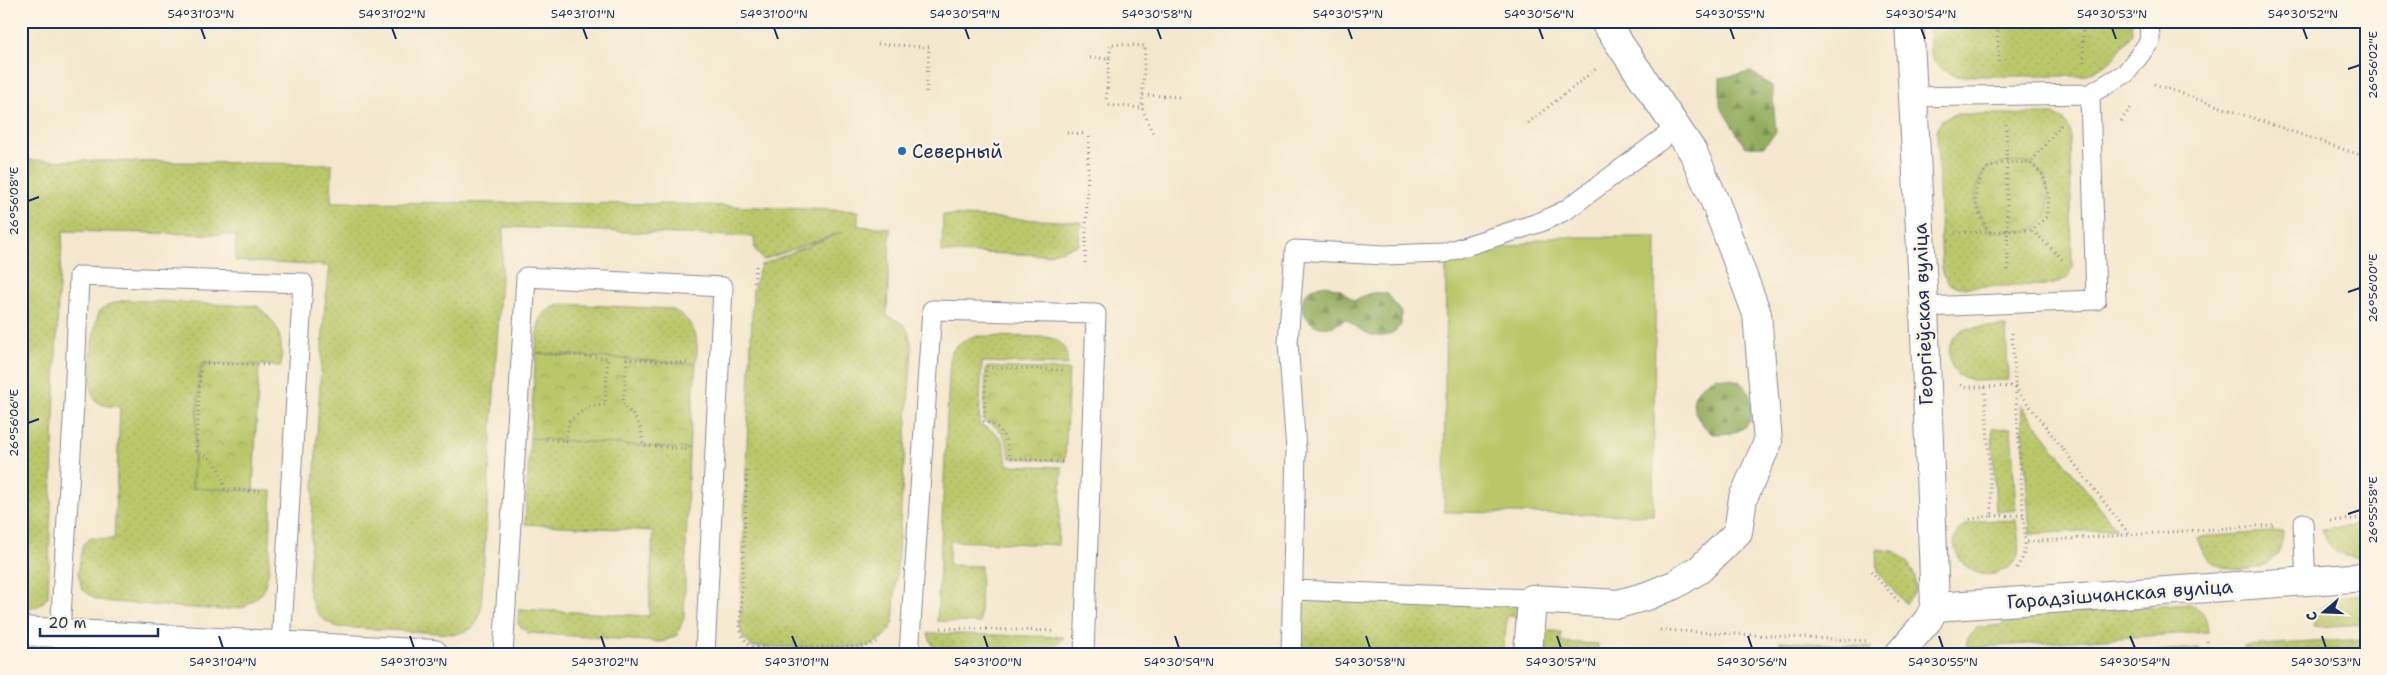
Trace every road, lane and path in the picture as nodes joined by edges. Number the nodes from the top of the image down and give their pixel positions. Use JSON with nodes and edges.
{"nodes":[{"id":1,"x":1604,"y":21,"type":"edge"},
{"id":2,"x":1909,"y":21,"type":"edge"},
{"id":3,"x":1997,"y":21,"type":"edge"},
{"id":4,"x":2082,"y":21,"type":"edge"},
{"id":5,"x":2150,"y":21,"type":"edge"},
{"id":6,"x":878,"y":44,"type":"dead end"},
{"id":7,"x":1623,"y":48,"type":"junction"},
{"id":8,"x":1090,"y":58,"type":"dead end"},
{"id":9,"x":1109,"y":58,"type":"junction"},
{"id":10,"x":2084,"y":67,"type":"dead end"},
{"id":11,"x":2148,"y":82,"type":"dead end"},
{"id":12,"x":2090,"y":94,"type":"junction"},
{"id":13,"x":926,"y":95,"type":"dead end"},
{"id":14,"x":1143,"y":95,"type":"junction"},
{"id":15,"x":2004,"y":96,"type":"junction"},
{"id":16,"x":1181,"y":97,"type":"dead end"},
{"id":17,"x":1914,"y":97,"type":"junction"},
{"id":18,"x":1142,"y":108,"type":"junction"},
{"id":19,"x":1528,"y":123,"type":"dead end"},
{"id":20,"x":2067,"y":125,"type":"dead end"},
{"id":21,"x":1678,"y":127,"type":"junction"},
{"id":22,"x":1067,"y":133,"type":"dead end"},
{"id":23,"x":1154,"y":136,"type":"dead end"},
{"id":24,"x":2366,"y":157,"type":"edge"},
{"id":25,"x":2008,"y":162,"type":"junction"},
{"id":26,"x":2030,"y":163,"type":"junction"},
{"id":27,"x":2032,"y":230,"type":"junction"},
{"id":28,"x":2008,"y":231,"type":"junction"},
{"id":29,"x":1990,"y":232,"type":"junction"},
{"id":30,"x":1950,"y":233,"type":"dead end"},
{"id":31,"x":2065,"y":262,"type":"dead end"},
{"id":32,"x":756,"y":266,"type":"dead end"},
{"id":33,"x":1085,"y":266,"type":"dead end"},
{"id":34,"x":2008,"y":277,"type":"dead end"},
{"id":35,"x":753,"y":289,"type":"dead end"},
{"id":36,"x":1924,"y":307,"type":"junction"},
{"id":37,"x":2012,"y":329,"type":"dead end"},
{"id":38,"x":545,"y":354,"type":"dead end"},
{"id":39,"x":696,"y":364,"type":"dead end"},
{"id":40,"x":274,"y":366,"type":"dead end"},
{"id":41,"x":1072,"y":370,"type":"dead end"},
{"id":42,"x":1957,"y":384,"type":"dead end"},
{"id":43,"x":2014,"y":386,"type":"junction"},
{"id":44,"x":1985,"y":387,"type":"junction"},
{"id":45,"x":539,"y":439,"type":"dead end"},
{"id":46,"x":689,"y":449,"type":"dead end"},
{"id":47,"x":1068,"y":463,"type":"dead end"},
{"id":48,"x":747,"y":469,"type":"dead end"},
{"id":49,"x":262,"y":491,"type":"dead end"},
{"id":50,"x":2023,"y":515,"type":"junction"},
{"id":51,"x":1992,"y":516,"type":"junction"},
{"id":52,"x":1963,"y":521,"type":"dead end"},
{"id":53,"x":2303,"y":523,"type":"dead end"},
{"id":54,"x":2238,"y":527,"type":"dead end"},
{"id":55,"x":2129,"y":534,"type":"junction"},
{"id":56,"x":2025,"y":542,"type":"junction"},
{"id":57,"x":1871,"y":571,"type":"dead end"},
{"id":58,"x":2010,"y":573,"type":"dead end"},
{"id":59,"x":2366,"y":577,"type":"edge"},
{"id":60,"x":2306,"y":581,"type":"junction"},
{"id":61,"x":1293,"y":590,"type":"junction"},
{"id":62,"x":1532,"y":599,"type":"junction"},
{"id":63,"x":1903,"y":606,"type":"dead end"},
{"id":64,"x":1935,"y":606,"type":"junction"},
{"id":65,"x":940,"y":628,"type":"dead end"},
{"id":66,"x":1657,"y":629,"type":"dead end"},
{"id":67,"x":21,"y":631,"type":"edge"},
{"id":68,"x":1065,"y":631,"type":"dead end"},
{"id":69,"x":60,"y":632,"type":"junction"},
{"id":70,"x":885,"y":636,"type":"dead end"},
{"id":71,"x":1873,"y":641,"type":"dead end"},
{"id":72,"x":2206,"y":641,"type":"dead end"},
{"id":73,"x":281,"y":645,"type":"junction"},
{"id":74,"x":434,"y":654,"type":"edge"},
{"id":75,"x":503,"y":654,"type":"edge"},
{"id":76,"x":706,"y":654,"type":"edge"},
{"id":77,"x":909,"y":654,"type":"edge"},
{"id":78,"x":1084,"y":654,"type":"edge"},
{"id":79,"x":1291,"y":654,"type":"edge"},
{"id":80,"x":1528,"y":654,"type":"edge"},
{"id":81,"x":1899,"y":654,"type":"edge"},
{"id":82,"x":2207,"y":654,"type":"edge"}],
"edges":[{"from":1,"to":7,"type":"street"},
{"from":2,"to":17,"type":"street","name":"Георгіеўская вуліца"},
{"from":3,"to":15,"type":"path"},
{"from":4,"to":10,"type":"path"},
{"from":5,"to":12,"type":"lane"},
{"from":6,"to":13,"type":"path"},
{"from":7,"to":19,"type":"path"},
{"from":7,"to":21,"type":"street"},
{"from":8,"to":9,"type":"path"},
{"from":9,"to":14,"type":"path"},
{"from":9,"to":18,"type":"path"},
{"from":11,"to":24,"type":"path"},
{"from":12,"to":15,"type":"lane"},
{"from":12,"to":36,"type":"lane"},
{"from":14,"to":16,"type":"path"},
{"from":14,"to":18,"type":"path"},
{"from":15,"to":17,"type":"lane"},
{"from":15,"to":25,"type":"path"},
{"from":17,"to":36,"type":"street","name":"Георгіеўская вуліца"},
{"from":18,"to":23,"type":"path"},
{"from":20,"to":26,"type":"path"},
{"from":21,"to":61,"type":"lane"},
{"from":21,"to":62,"type":"street"},
{"from":22,"to":33,"type":"path"},
{"from":25,"to":26,"type":"path"},
{"from":25,"to":28,"type":"path"},
{"from":25,"to":29,"type":"path"},
{"from":26,"to":27,"type":"path"},
{"from":27,"to":28,"type":"path"},
{"from":27,"to":31,"type":"path"},
{"from":28,"to":29,"type":"path"},
{"from":28,"to":34,"type":"path"},
{"from":29,"to":30,"type":"path"},
{"from":32,"to":35,"type":"path"},
{"from":36,"to":64,"type":"street","name":"Георгіеўская вуліца"},
{"from":37,"to":43,"type":"path"},
{"from":38,"to":45,"type":"path"},
{"from":39,"to":46,"type":"path"},
{"from":40,"to":49,"type":"path"},
{"from":41,"to":47,"type":"path"},
{"from":42,"to":44,"type":"path"},
{"from":43,"to":44,"type":"path"},
{"from":43,"to":50,"type":"path"},
{"from":43,"to":55,"type":"path"},
{"from":44,"to":51,"type":"path"},
{"from":48,"to":70,"type":"path"},
{"from":50,"to":51,"type":"path"},
{"from":50,"to":56,"type":"path"},
{"from":51,"to":52,"type":"path"},
{"from":53,"to":60,"type":"lane"},
{"from":54,"to":55,"type":"path"},
{"from":55,"to":56,"type":"path"},
{"from":56,"to":58,"type":"path"},
{"from":57,"to":63,"type":"path"},
{"from":59,"to":60,"type":"street","name":"Гарадзішчанская вуліца"},
{"from":60,"to":64,"type":"street","name":"Гарадзішчанская вуліца"},
{"from":61,"to":62,"type":"lane"},
{"from":61,"to":79,"type":"lane"},
{"from":62,"to":80,"type":"street"},
{"from":64,"to":81,"type":"street"},
{"from":65,"to":68,"type":"path"},
{"from":66,"to":71,"type":"path"},
{"from":67,"to":69,"type":"street"},
{"from":69,"to":73,"type":"street"},
{"from":69,"to":73,"type":"lane"},
{"from":72,"to":82,"type":"path"},
{"from":73,"to":74,"type":"street"},
{"from":75,"to":76,"type":"lane"},
{"from":77,"to":78,"type":"lane"}]}
